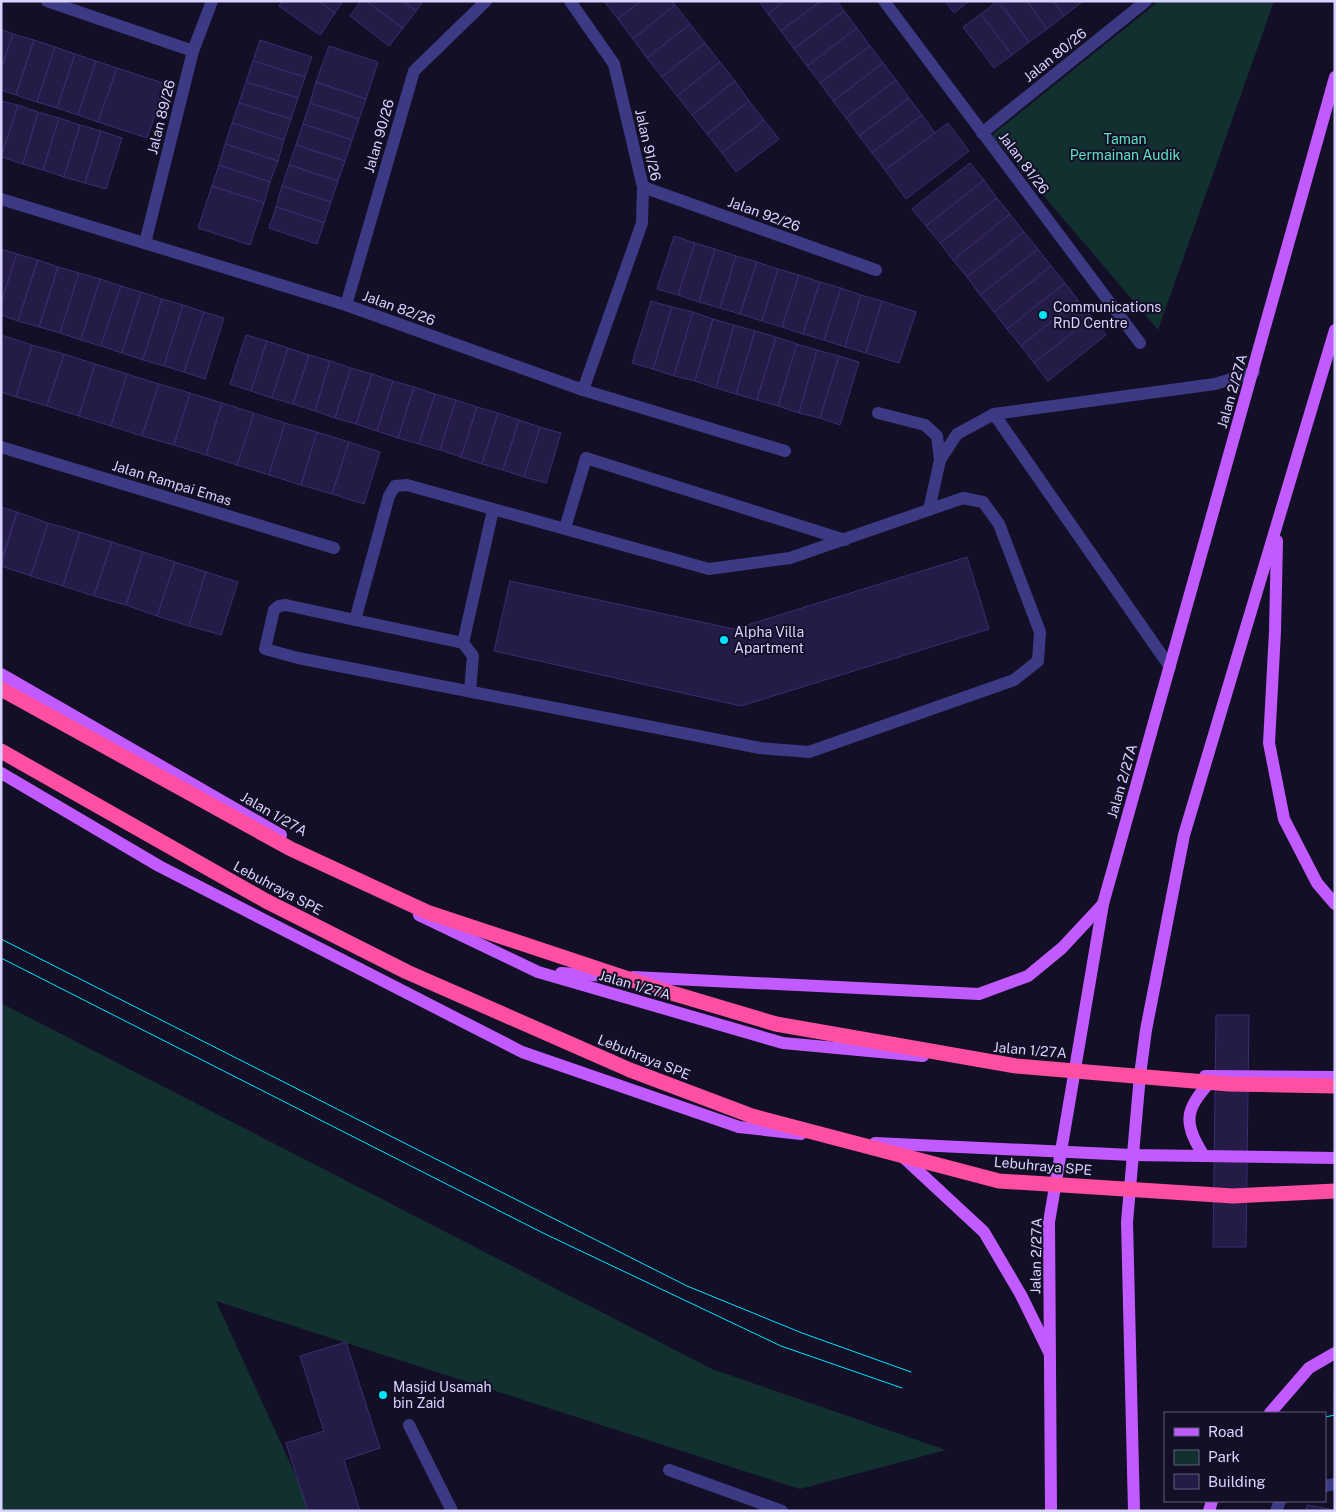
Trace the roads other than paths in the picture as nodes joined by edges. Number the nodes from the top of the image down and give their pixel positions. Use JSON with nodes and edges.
{"nodes":[{"id":1,"x":47,"y":1,"type":"edge"},
{"id":2,"x":212,"y":1,"type":"edge"},
{"id":3,"x":486,"y":1,"type":"edge"},
{"id":4,"x":570,"y":1,"type":"edge"},
{"id":5,"x":884,"y":1,"type":"edge"},
{"id":6,"x":1146,"y":1,"type":"edge"},
{"id":7,"x":193,"y":52,"type":"junction"},
{"id":8,"x":1335,"y":77,"type":"edge"},
{"id":9,"x":982,"y":133,"type":"junction"},
{"id":10,"x":643,"y":187,"type":"junction"},
{"id":11,"x":1,"y":199,"type":"edge"},
{"id":12,"x":145,"y":243,"type":"junction"},
{"id":13,"x":876,"y":270,"type":"dead end"},
{"id":14,"x":346,"y":305,"type":"junction"},
{"id":15,"x":1335,"y":330,"type":"edge"},
{"id":16,"x":1140,"y":343,"type":"dead end"},
{"id":17,"x":1254,"y":372,"type":"junction"},
{"id":18,"x":582,"y":390,"type":"junction"},
{"id":19,"x":878,"y":413,"type":"dead end"},
{"id":20,"x":994,"y":414,"type":"junction"},
{"id":21,"x":1,"y":447,"type":"edge"},
{"id":22,"x":785,"y":451,"type":"dead end"},
{"id":23,"x":940,"y":460,"type":"junction"},
{"id":24,"x":493,"y":510,"type":"junction"},
{"id":25,"x":929,"y":510,"type":"junction"},
{"id":26,"x":1278,"y":524,"type":"junction"},
{"id":27,"x":565,"y":528,"type":"junction"},
{"id":28,"x":845,"y":540,"type":"junction"},
{"id":29,"x":334,"y":548,"type":"dead end"},
{"id":30,"x":355,"y":620,"type":"junction"},
{"id":31,"x":463,"y":643,"type":"junction"},
{"id":32,"x":1170,"y":667,"type":"junction"},
{"id":33,"x":1,"y":674,"type":"edge"},
{"id":34,"x":1,"y":689,"type":"edge"},
{"id":35,"x":470,"y":691,"type":"junction"},
{"id":36,"x":1,"y":751,"type":"edge"},
{"id":37,"x":1,"y":773,"type":"edge"},
{"id":38,"x":1103,"y":904,"type":"junction"},
{"id":39,"x":1335,"y":904,"type":"edge"},
{"id":40,"x":538,"y":972,"type":"junction"},
{"id":41,"x":1075,"y":1070,"type":"junction"},
{"id":42,"x":1140,"y":1075,"type":"junction"},
{"id":43,"x":1216,"y":1076,"type":"junction"},
{"id":44,"x":1335,"y":1077,"type":"edge"},
{"id":45,"x":1335,"y":1086,"type":"edge"},
{"id":46,"x":890,"y":1145,"type":"junction"},
{"id":47,"x":1061,"y":1151,"type":"junction"},
{"id":48,"x":1132,"y":1154,"type":"junction"},
{"id":49,"x":1204,"y":1156,"type":"junction"},
{"id":50,"x":1335,"y":1158,"type":"edge"},
{"id":51,"x":1335,"y":1190,"type":"edge"},
{"id":52,"x":1335,"y":1353,"type":"edge"},
{"id":53,"x":1050,"y":1356,"type":"junction"},
{"id":54,"x":1271,"y":1412,"type":"edge"},
{"id":55,"x":410,"y":1425,"type":"dead end"},
{"id":56,"x":669,"y":1470,"type":"dead end"},
{"id":57,"x":452,"y":1511,"type":"edge"},
{"id":58,"x":782,"y":1511,"type":"edge"},
{"id":59,"x":1051,"y":1511,"type":"edge"},
{"id":60,"x":1134,"y":1511,"type":"edge"}],
"edges":[{"from":1,"to":7,"type":"street"},
{"from":2,"to":7,"type":"street","name":"Jalan 89/26"},
{"from":3,"to":14,"type":"street","name":"Jalan 90/26"},
{"from":4,"to":10,"type":"street","name":"Jalan 91/26"},
{"from":5,"to":9,"type":"street","name":"Jalan 81/26"},
{"from":6,"to":9,"type":"street","name":"Jalan 80/26"},
{"from":7,"to":12,"type":"street","name":"Jalan 89/26"},
{"from":8,"to":17,"type":"main road","name":"Jalan 2/27A"},
{"from":9,"to":16,"type":"street","name":"Jalan 81/26"},
{"from":10,"to":13,"type":"street","name":"Jalan 92/26"},
{"from":10,"to":18,"type":"street","name":"Jalan 91/26"},
{"from":11,"to":12,"type":"street","name":"Jalan 82/26"},
{"from":12,"to":14,"type":"street","name":"Jalan 82/26"},
{"from":14,"to":18,"type":"street","name":"Jalan 82/26"},
{"from":15,"to":26,"type":"main road"},
{"from":17,"to":20,"type":"street"},
{"from":17,"to":32,"type":"main road","name":"Jalan 2/27A"},
{"from":18,"to":22,"type":"street","name":"Jalan 82/26"},
{"from":19,"to":23,"type":"street"},
{"from":20,"to":23,"type":"street"},
{"from":20,"to":32,"type":"street"},
{"from":21,"to":29,"type":"street","name":"Jalan Rampai Emas"},
{"from":23,"to":25,"type":"street"},
{"from":24,"to":27,"type":"street"},
{"from":24,"to":30,"type":"street"},
{"from":24,"to":31,"type":"street"},
{"from":25,"to":28,"type":"street"},
{"from":25,"to":35,"type":"street"},
{"from":26,"to":39,"type":"main road"},
{"from":26,"to":42,"type":"main road"},
{"from":27,"to":28,"type":"street"},
{"from":27,"to":28,"type":"street"},
{"from":30,"to":31,"type":"street"},
{"from":30,"to":35,"type":"street"},
{"from":31,"to":35,"type":"street"},
{"from":32,"to":38,"type":"main road","name":"Jalan 2/27A"},
{"from":33,"to":40,"type":"main road","name":"Jalan 1/27A"},
{"from":34,"to":45,"type":"highway"},
{"from":36,"to":51,"type":"highway","name":"Lebuhraya SPE"},
{"from":37,"to":46,"type":"main road"},
{"from":38,"to":40,"type":"main road"},
{"from":38,"to":41,"type":"main road","name":"Jalan 2/27A"},
{"from":40,"to":41,"type":"main road","name":"Jalan 1/27A"},
{"from":41,"to":42,"type":"main road","name":"Jalan 1/27A"},
{"from":41,"to":47,"type":"main road","name":"Jalan 2/27A"},
{"from":42,"to":43,"type":"main road","name":"Jalan 1/27A"},
{"from":42,"to":48,"type":"main road"},
{"from":43,"to":44,"type":"main road","name":"Jalan 1/27A"},
{"from":43,"to":49,"type":"main road"},
{"from":46,"to":47,"type":"main road"},
{"from":46,"to":53,"type":"main road"},
{"from":47,"to":48,"type":"main road"},
{"from":47,"to":53,"type":"main road","name":"Jalan 2/27A"},
{"from":48,"to":49,"type":"main road"},
{"from":48,"to":60,"type":"main road"},
{"from":49,"to":50,"type":"main road"},
{"from":52,"to":54,"type":"main road"},
{"from":53,"to":59,"type":"main road","name":"Jalan 2/27A"},
{"from":55,"to":57,"type":"street"},
{"from":56,"to":58,"type":"street"}]}
